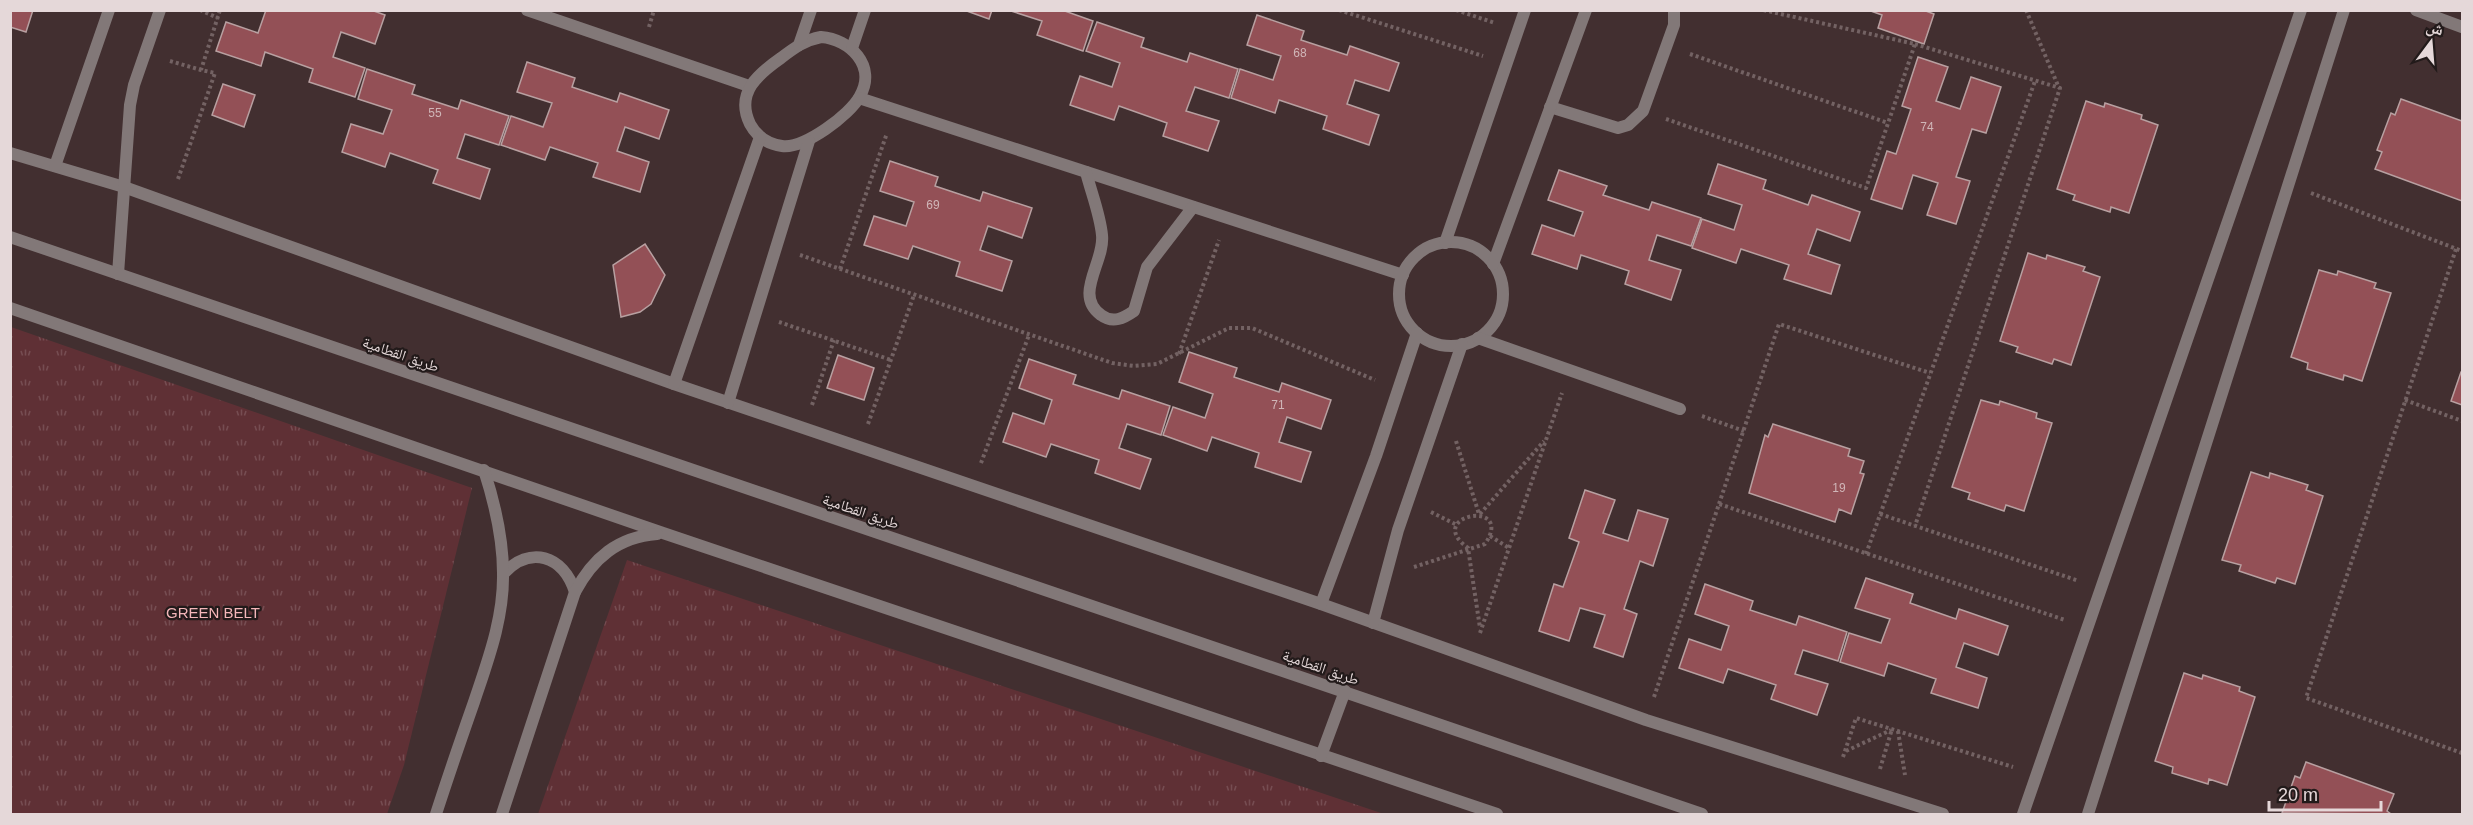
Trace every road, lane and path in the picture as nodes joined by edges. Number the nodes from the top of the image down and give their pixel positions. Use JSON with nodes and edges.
{"nodes":[{"id":1,"x":109,"y":10,"type":"edge"},
{"id":2,"x":160,"y":10,"type":"edge"},
{"id":3,"x":200,"y":10,"type":"edge"},
{"id":4,"x":220,"y":10,"type":"edge"},
{"id":5,"x":526,"y":10,"type":"edge"},
{"id":6,"x":811,"y":10,"type":"edge"},
{"id":7,"x":865,"y":10,"type":"edge"},
{"id":8,"x":1339,"y":10,"type":"edge"},
{"id":9,"x":1456,"y":10,"type":"edge"},
{"id":10,"x":1525,"y":10,"type":"edge"},
{"id":11,"x":1586,"y":10,"type":"edge"},
{"id":12,"x":1674,"y":10,"type":"edge"},
{"id":13,"x":1763,"y":10,"type":"edge"},
{"id":14,"x":2026,"y":10,"type":"edge"},
{"id":15,"x":2301,"y":10,"type":"edge"},
{"id":16,"x":2344,"y":10,"type":"edge"},
{"id":17,"x":2416,"y":10,"type":"edge"},
{"id":18,"x":218,"y":18,"type":"junction"},
{"id":19,"x":2463,"y":27,"type":"edge"},
{"id":20,"x":1519,"y":30,"type":"junction"},
{"id":21,"x":1915,"y":44,"type":"junction"},
{"id":22,"x":799,"y":45,"type":"junction"},
{"id":23,"x":1666,"y":46,"type":"junction"},
{"id":24,"x":852,"y":48,"type":"junction"},
{"id":25,"x":145,"y":54,"type":"junction"},
{"id":26,"x":1507,"y":63,"type":"junction"},
{"id":27,"x":201,"y":69,"type":"junction"},
{"id":28,"x":2035,"y":81,"type":"junction"},
{"id":29,"x":749,"y":86,"type":"junction"},
{"id":30,"x":2060,"y":88,"type":"junction"},
{"id":31,"x":859,"y":98,"type":"junction"},
{"id":32,"x":1550,"y":108,"type":"junction"},
{"id":33,"x":895,"y":110,"type":"junction"},
{"id":34,"x":1643,"y":111,"type":"junction"},
{"id":35,"x":1888,"y":123,"type":"junction"},
{"id":36,"x":760,"y":137,"type":"junction"},
{"id":37,"x":809,"y":141,"type":"junction"},
{"id":38,"x":10,"y":153,"type":"edge"},
{"id":39,"x":55,"y":166,"type":"junction"},
{"id":40,"x":1086,"y":172,"type":"junction"},
{"id":41,"x":2288,"y":184,"type":"junction"},
{"id":42,"x":124,"y":187,"type":"junction"},
{"id":43,"x":170,"y":203,"type":"junction"},
{"id":44,"x":1193,"y":207,"type":"junction"},
{"id":45,"x":1227,"y":218,"type":"junction"},
{"id":46,"x":10,"y":237,"type":"edge"},
{"id":47,"x":1445,"y":243,"type":"junction"},
{"id":48,"x":2456,"y":249,"type":"junction"},
{"id":49,"x":2463,"y":251,"type":"edge"},
{"id":50,"x":1493,"y":264,"type":"junction"},
{"id":51,"x":840,"y":269,"type":"dead end"},
{"id":52,"x":118,"y":274,"type":"junction"},
{"id":53,"x":1402,"y":275,"type":"junction"},
{"id":54,"x":914,"y":295,"type":"dead end"},
{"id":55,"x":10,"y":308,"type":"edge"},
{"id":56,"x":756,"y":314,"type":"junction"},
{"id":57,"x":1417,"y":333,"type":"junction"},
{"id":58,"x":1029,"y":335,"type":"dead end"},
{"id":59,"x":1478,"y":338,"type":"junction"},
{"id":60,"x":834,"y":340,"type":"junction"},
{"id":61,"x":1462,"y":344,"type":"junction"},
{"id":62,"x":1179,"y":355,"type":"dead end"},
{"id":63,"x":891,"y":360,"type":"junction"},
{"id":64,"x":1570,"y":370,"type":"junction"},
{"id":65,"x":1930,"y":374,"type":"junction"},
{"id":66,"x":674,"y":384,"type":"junction"},
{"id":67,"x":1443,"y":398,"type":"junction"},
{"id":68,"x":2405,"y":400,"type":"junction"},
{"id":69,"x":728,"y":403,"type":"junction"},
{"id":70,"x":1680,"y":409,"type":"joint"},
{"id":71,"x":2463,"y":421,"type":"edge"},
{"id":72,"x":804,"y":429,"type":"junction"},
{"id":73,"x":1743,"y":431,"type":"junction"},
{"id":74,"x":1547,"y":438,"type":"junction"},
{"id":75,"x":859,"y":447,"type":"junction"},
{"id":76,"x":484,"y":470,"type":"junction"},
{"id":77,"x":972,"y":486,"type":"junction"},
{"id":78,"x":1719,"y":504,"type":"junction"},
{"id":79,"x":1479,"y":514,"type":"junction"},
{"id":80,"x":1881,"y":514,"type":"junction"},
{"id":81,"x":1915,"y":526,"type":"junction"},
{"id":82,"x":663,"y":533,"type":"junction"},
{"id":83,"x":1490,"y":536,"type":"junction"},
{"id":84,"x":1468,"y":548,"type":"junction"},
{"id":85,"x":1509,"y":548,"type":"junction"},
{"id":86,"x":1866,"y":554,"type":"junction"},
{"id":87,"x":503,"y":574,"type":"junction"},
{"id":88,"x":1385,"y":578,"type":"junction"},
{"id":89,"x":2101,"y":589,"type":"junction"},
{"id":90,"x":575,"y":592,"type":"junction"},
{"id":91,"x":1321,"y":604,"type":"junction"},
{"id":92,"x":1373,"y":623,"type":"junction"},
{"id":93,"x":2088,"y":627,"type":"junction"},
{"id":94,"x":1480,"y":632,"type":"junction"},
{"id":95,"x":1471,"y":659,"type":"junction"},
{"id":96,"x":1345,"y":691,"type":"junction"},
{"id":97,"x":1646,"y":720,"type":"junction"},
{"id":98,"x":1892,"y":729,"type":"junction"},
{"id":99,"x":1898,"y":731,"type":"junction"},
{"id":100,"x":1845,"y":751,"type":"junction"},
{"id":101,"x":2463,"y":753,"type":"edge"},
{"id":102,"x":1321,"y":756,"type":"junction"},
{"id":103,"x":2037,"y":775,"type":"junction"},
{"id":104,"x":1836,"y":781,"type":"junction"},
{"id":105,"x":1872,"y":792,"type":"junction"},
{"id":106,"x":1910,"y":804,"type":"junction"},
{"id":107,"x":436,"y":814,"type":"edge"},
{"id":108,"x":502,"y":814,"type":"edge"},
{"id":109,"x":1497,"y":814,"type":"edge"},
{"id":110,"x":1702,"y":814,"type":"edge"},
{"id":111,"x":1943,"y":814,"type":"edge"},
{"id":112,"x":2023,"y":814,"type":"edge"},
{"id":113,"x":2088,"y":814,"type":"edge"}],
"edges":[{"from":1,"to":39,"type":"street"},
{"from":2,"to":25,"type":"street"},
{"from":3,"to":18,"type":"path"},
{"from":4,"to":18,"type":"path"},
{"from":5,"to":29,"type":"street"},
{"from":6,"to":22,"type":"street"},
{"from":7,"to":24,"type":"street"},
{"from":8,"to":26,"type":"path"},
{"from":9,"to":20,"type":"path"},
{"from":10,"to":20,"type":"street"},
{"from":11,"to":32,"type":"street"},
{"from":12,"to":23,"type":"street"},
{"from":13,"to":21,"type":"path"},
{"from":14,"to":30,"type":"path"},
{"from":15,"to":89,"type":"street"},
{"from":16,"to":41,"type":"street"},
{"from":17,"to":19,"type":"street"},
{"from":18,"to":27,"type":"path"},
{"from":20,"to":26,"type":"street"},
{"from":21,"to":28,"type":"path"},
{"from":21,"to":35,"type":"path"},
{"from":22,"to":24,"type":"street"},
{"from":22,"to":29,"type":"street"},
{"from":23,"to":34,"type":"street"},
{"from":23,"to":35,"type":"path"},
{"from":24,"to":31,"type":"street"},
{"from":25,"to":27,"type":"path"},
{"from":25,"to":42,"type":"street"},
{"from":26,"to":47,"type":"street"},
{"from":27,"to":43,"type":"path"},
{"from":28,"to":30,"type":"path"},
{"from":28,"to":65,"type":"path"},
{"from":29,"to":36,"type":"street"},
{"from":30,"to":81,"type":"path"},
{"from":31,"to":33,"type":"street"},
{"from":31,"to":37,"type":"street"},
{"from":32,"to":34,"type":"street"},
{"from":32,"to":50,"type":"street"},
{"from":33,"to":40,"type":"street"},
{"from":33,"to":51,"type":"path"},
{"from":34,"to":35,"type":"path"},
{"from":36,"to":37,"type":"street"},
{"from":36,"to":66,"type":"street"},
{"from":37,"to":56,"type":"street"},
{"from":38,"to":39,"type":"street"},
{"from":39,"to":42,"type":"street"},
{"from":40,"to":44,"type":"street"},
{"from":40,"to":44,"type":"street"},
{"from":41,"to":48,"type":"path"},
{"from":41,"to":113,"type":"street"},
{"from":42,"to":43,"type":"street"},
{"from":42,"to":52,"type":"street"},
{"from":43,"to":66,"type":"street"},
{"from":44,"to":45,"type":"street"},
{"from":45,"to":53,"type":"street"},
{"from":45,"to":62,"type":"path"},
{"from":46,"to":52,"type":"street","name":"طريق القطامية"},
{"from":47,"to":50,"type":"street"},
{"from":47,"to":53,"type":"street"},
{"from":48,"to":49,"type":"path"},
{"from":48,"to":68,"type":"path"},
{"from":50,"to":59,"type":"street"},
{"from":52,"to":96,"type":"street","name":"طريق القطامية"},
{"from":53,"to":57,"type":"street"},
{"from":54,"to":63,"type":"path"},
{"from":55,"to":76,"type":"street"},
{"from":56,"to":60,"type":"path"},
{"from":56,"to":69,"type":"street"},
{"from":57,"to":61,"type":"street"},
{"from":57,"to":91,"type":"street"},
{"from":58,"to":77,"type":"path"},
{"from":59,"to":61,"type":"street"},
{"from":59,"to":64,"type":"street"},
{"from":60,"to":63,"type":"path"},
{"from":60,"to":72,"type":"path"},
{"from":61,"to":67,"type":"street"},
{"from":63,"to":75,"type":"path"},
{"from":64,"to":70,"type":"street"},
{"from":64,"to":74,"type":"path"},
{"from":65,"to":73,"type":"path"},
{"from":65,"to":80,"type":"path"},
{"from":66,"to":69,"type":"street"},
{"from":67,"to":79,"type":"path"},
{"from":67,"to":88,"type":"street"},
{"from":68,"to":71,"type":"path"},
{"from":68,"to":101,"type":"path"},
{"from":69,"to":72,"type":"street"},
{"from":70,"to":73,"type":"path"},
{"from":72,"to":75,"type":"street"},
{"from":73,"to":78,"type":"path"},
{"from":74,"to":79,"type":"path"},
{"from":74,"to":85,"type":"path"},
{"from":75,"to":77,"type":"street"},
{"from":76,"to":82,"type":"street"},
{"from":76,"to":87,"type":"street"},
{"from":77,"to":91,"type":"street"},
{"from":78,"to":86,"type":"path"},
{"from":78,"to":97,"type":"path"},
{"from":79,"to":83,"type":"path"},
{"from":79,"to":84,"type":"path"},
{"from":80,"to":81,"type":"path"},
{"from":80,"to":86,"type":"path"},
{"from":81,"to":89,"type":"path"},
{"from":82,"to":90,"type":"street"},
{"from":82,"to":102,"type":"street"},
{"from":83,"to":84,"type":"path"},
{"from":83,"to":85,"type":"path"},
{"from":84,"to":88,"type":"path"},
{"from":84,"to":94,"type":"path"},
{"from":85,"to":94,"type":"path"},
{"from":86,"to":93,"type":"path"},
{"from":87,"to":90,"type":"street"},
{"from":87,"to":107,"type":"street"},
{"from":88,"to":92,"type":"street"},
{"from":89,"to":93,"type":"street"},
{"from":90,"to":108,"type":"street"},
{"from":91,"to":92,"type":"street"},
{"from":92,"to":95,"type":"street"},
{"from":93,"to":103,"type":"street"},
{"from":94,"to":95,"type":"path"},
{"from":95,"to":97,"type":"street"},
{"from":96,"to":102,"type":"street"},
{"from":96,"to":110,"type":"street","name":"طريق القطامية"},
{"from":97,"to":104,"type":"street"},
{"from":98,"to":99,"type":"path"},
{"from":98,"to":100,"type":"path"},
{"from":98,"to":100,"type":"path"},
{"from":98,"to":105,"type":"path"},
{"from":99,"to":103,"type":"path"},
{"from":99,"to":106,"type":"path"},
{"from":100,"to":104,"type":"path"},
{"from":102,"to":109,"type":"street"},
{"from":103,"to":112,"type":"street"},
{"from":104,"to":105,"type":"street"},
{"from":105,"to":106,"type":"street"},
{"from":106,"to":111,"type":"street"}]}
